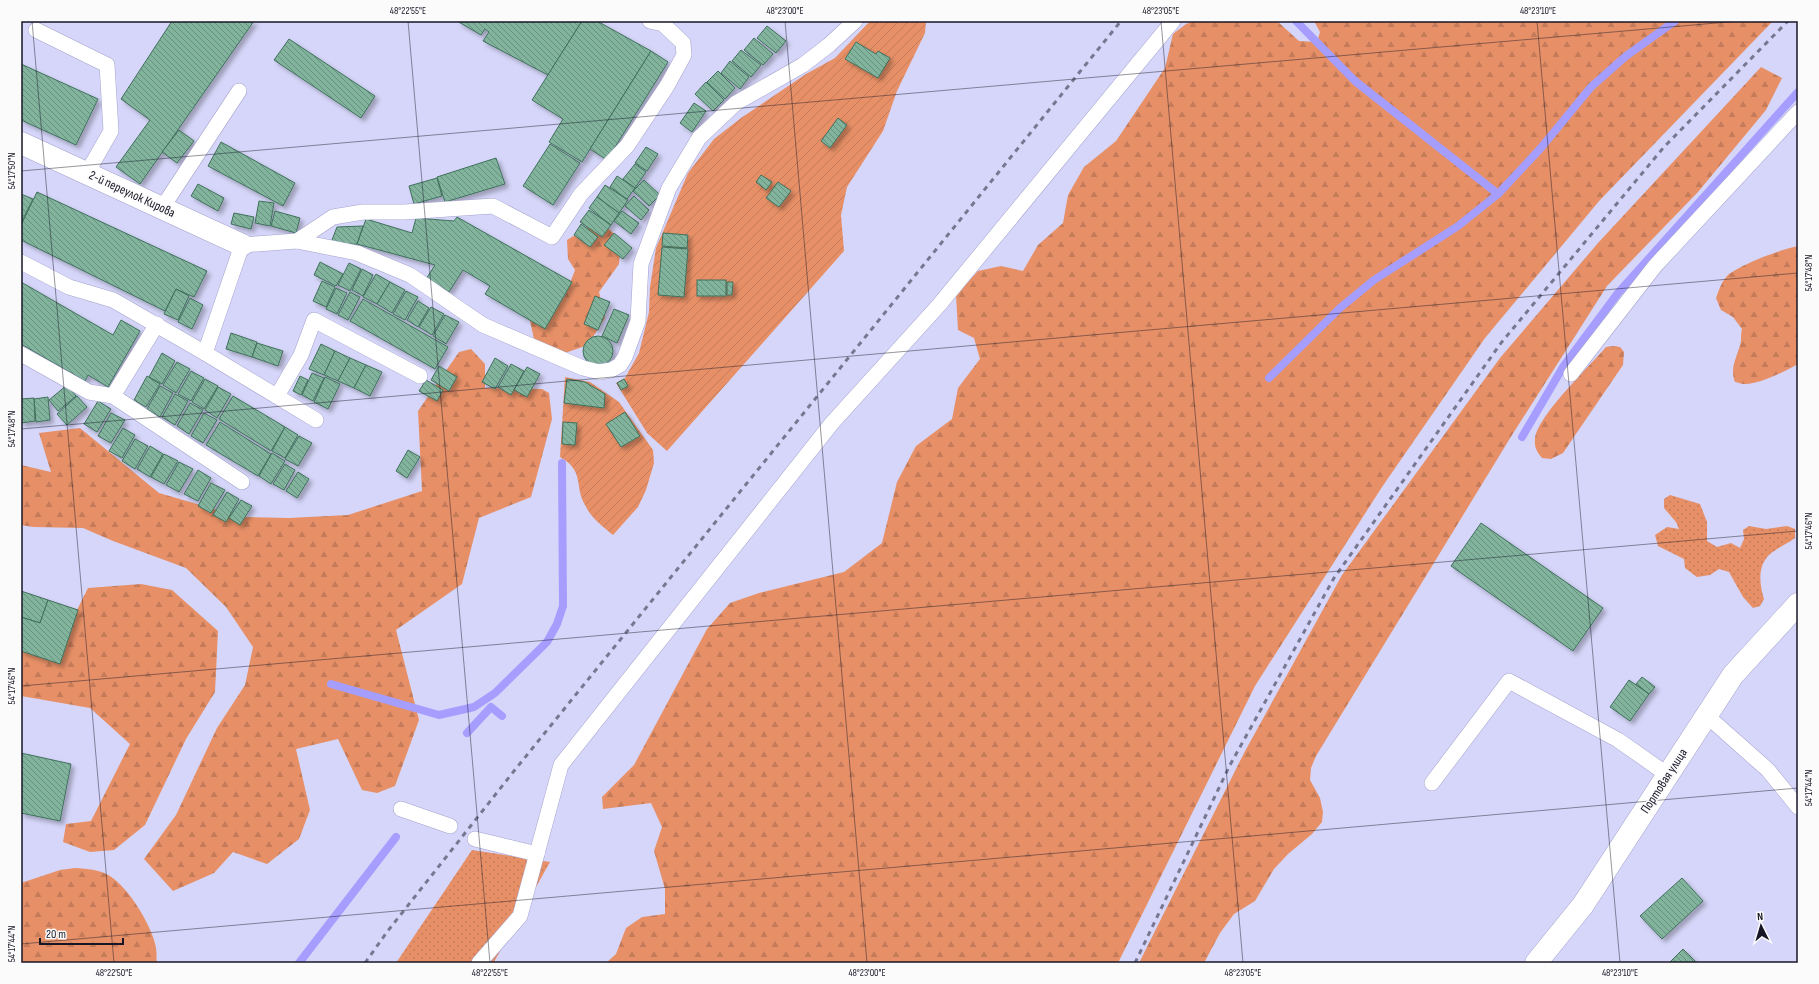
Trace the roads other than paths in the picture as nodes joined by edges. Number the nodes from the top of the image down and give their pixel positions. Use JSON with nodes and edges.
{"nodes":[{"id":1,"x":650,"y":21,"type":"edge"},
{"id":2,"x":855,"y":21,"type":"edge"},
{"id":3,"x":1173,"y":21,"type":"edge"},
{"id":4,"x":36,"y":30,"type":"dead end"},
{"id":5,"x":239,"y":91,"type":"dead end"},
{"id":6,"x":1798,"y":112,"type":"edge"},
{"id":7,"x":21,"y":143,"type":"edge"},
{"id":8,"x":87,"y":174,"type":"junction"},
{"id":9,"x":162,"y":208,"type":"junction"},
{"id":10,"x":297,"y":241,"type":"junction"},
{"id":11,"x":242,"y":245,"type":"junction"},
{"id":12,"x":21,"y":262,"type":"edge"},
{"id":13,"x":157,"y":324,"type":"junction"},
{"id":14,"x":205,"y":353,"type":"junction"},
{"id":15,"x":21,"y":354,"type":"edge"},
{"id":16,"x":1571,"y":374,"type":"dead end"},
{"id":17,"x":420,"y":376,"type":"dead end"},
{"id":18,"x":113,"y":396,"type":"junction"},
{"id":19,"x":277,"y":396,"type":"junction"},
{"id":20,"x":316,"y":420,"type":"dead end"},
{"id":21,"x":242,"y":482,"type":"dead end"},
{"id":22,"x":1798,"y":604,"type":"edge"},
{"id":23,"x":1706,"y":715,"type":"junction"},
{"id":24,"x":1668,"y":775,"type":"junction"},
{"id":25,"x":1432,"y":783,"type":"dead end"},
{"id":26,"x":1798,"y":807,"type":"edge"},
{"id":27,"x":401,"y":809,"type":"dead end"},
{"id":28,"x":450,"y":826,"type":"dead end"},
{"id":29,"x":475,"y":839,"type":"dead end"},
{"id":30,"x":537,"y":854,"type":"junction"},
{"id":31,"x":479,"y":963,"type":"edge"},
{"id":32,"x":1536,"y":963,"type":"edge"}],
"edges":[{"from":1,"to":10,"type":"lane"},
{"from":2,"to":10,"type":"lane"},
{"from":3,"to":30,"type":"lane"},
{"from":4,"to":8,"type":"lane"},
{"from":5,"to":9,"type":"lane"},
{"from":6,"to":16,"type":"lane"},
{"from":7,"to":8,"type":"street","name":"2-й переулок Кирова"},
{"from":8,"to":9,"type":"street","name":"2-й переулок Кирова"},
{"from":9,"to":11,"type":"street","name":"2-й переулок Кирова"},
{"from":10,"to":11,"type":"lane"},
{"from":11,"to":14,"type":"lane"},
{"from":12,"to":13,"type":"lane"},
{"from":13,"to":14,"type":"lane"},
{"from":13,"to":18,"type":"lane"},
{"from":14,"to":19,"type":"lane"},
{"from":15,"to":18,"type":"lane"},
{"from":17,"to":19,"type":"lane"},
{"from":18,"to":21,"type":"lane"},
{"from":19,"to":20,"type":"lane"},
{"from":22,"to":23,"type":"street","name":"Портовая улица"},
{"from":23,"to":24,"type":"street","name":"Портовая улица"},
{"from":23,"to":26,"type":"lane"},
{"from":24,"to":25,"type":"lane"},
{"from":24,"to":32,"type":"street","name":"Портовая улица"},
{"from":27,"to":28,"type":"lane"},
{"from":29,"to":30,"type":"lane"},
{"from":30,"to":31,"type":"lane"}]}
